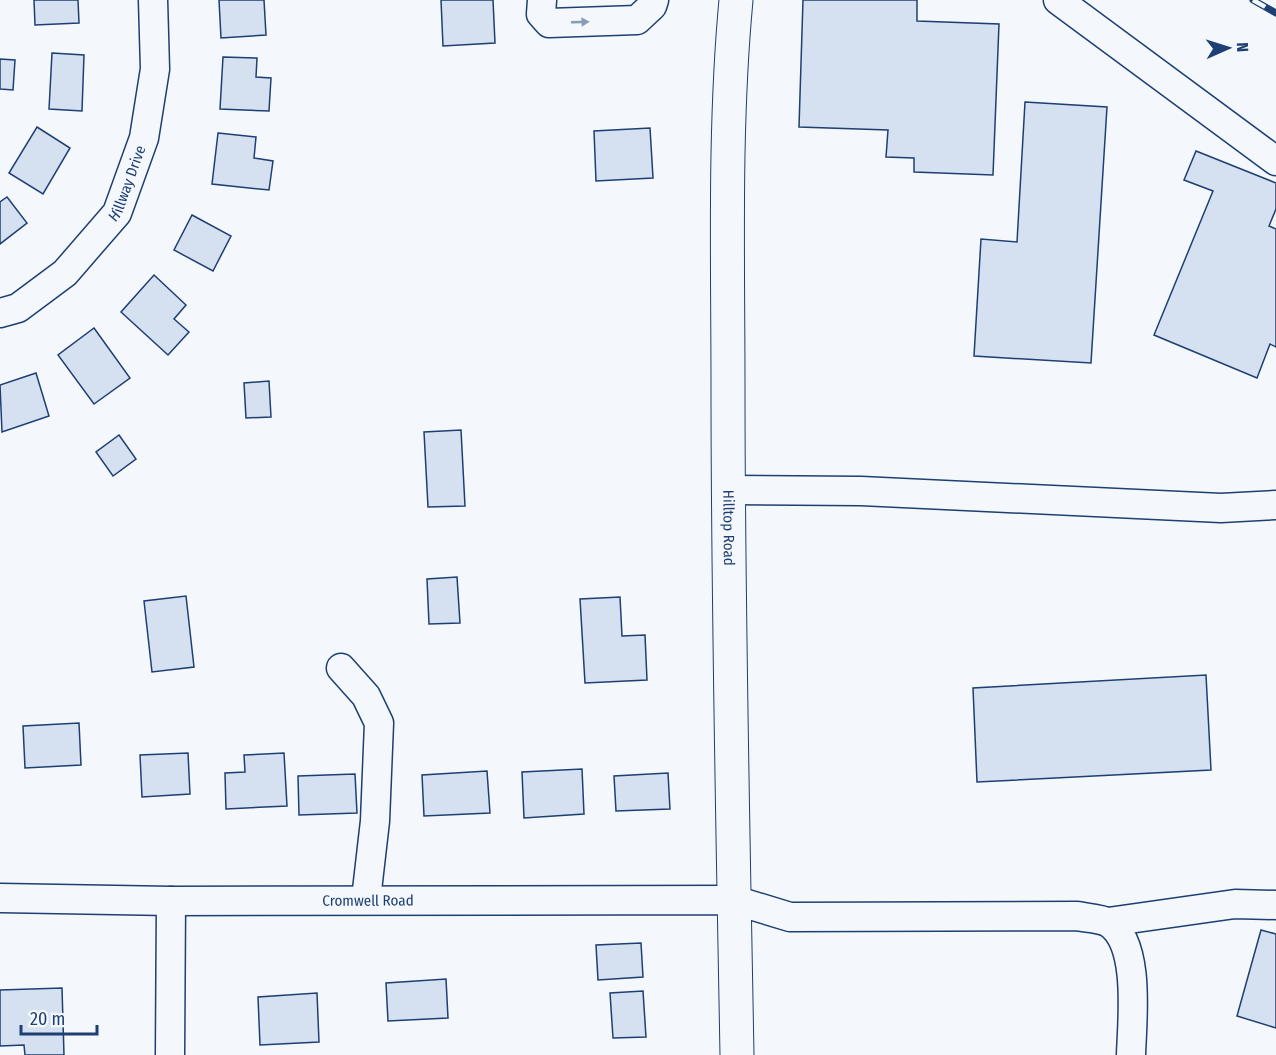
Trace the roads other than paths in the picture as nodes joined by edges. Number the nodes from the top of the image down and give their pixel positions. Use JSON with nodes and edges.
{"nodes":[{"id":1,"x":153,"y":0,"type":"edge"},
{"id":2,"x":542,"y":0,"type":"edge"},
{"id":3,"x":736,"y":0,"type":"edge"},
{"id":4,"x":1058,"y":0,"type":"edge"},
{"id":5,"x":645,"y":10,"type":"edge"},
{"id":6,"x":1276,"y":161,"type":"edge"},
{"id":7,"x":0,"y":313,"type":"edge"},
{"id":8,"x":729,"y":490,"type":"junction"},
{"id":9,"x":1276,"y":505,"type":"edge"},
{"id":10,"x":341,"y":668,"type":"dead end"},
{"id":11,"x":0,"y":898,"type":"edge"},
{"id":12,"x":366,"y":899,"type":"junction"},
{"id":13,"x":734,"y":900,"type":"junction"},
{"id":14,"x":171,"y":901,"type":"junction"},
{"id":15,"x":1276,"y":905,"type":"edge"},
{"id":16,"x":1108,"y":922,"type":"junction"},
{"id":17,"x":170,"y":1055,"type":"edge"},
{"id":18,"x":736,"y":1055,"type":"edge"},
{"id":19,"x":1131,"y":1055,"type":"edge"}],
"edges":[{"from":1,"to":7,"type":"street","name":"Hillway Drive"},
{"from":2,"to":5,"type":"street","one_way":true},
{"from":3,"to":8,"type":"main road","name":"Hilltop Road"},
{"from":4,"to":6,"type":"street"},
{"from":8,"to":9,"type":"street"},
{"from":8,"to":13,"type":"main road","name":"Hilltop Road"},
{"from":10,"to":12,"type":"street"},
{"from":11,"to":14,"type":"street","name":"Cromwell Road"},
{"from":12,"to":13,"type":"street","name":"Cromwell Road"},
{"from":12,"to":14,"type":"street","name":"Cromwell Road"},
{"from":13,"to":16,"type":"street","name":"Cromwell Road"},
{"from":13,"to":18,"type":"main road","name":"Hilltop Road"},
{"from":14,"to":17,"type":"street"},
{"from":15,"to":16,"type":"street"},
{"from":16,"to":19,"type":"street"}]}
